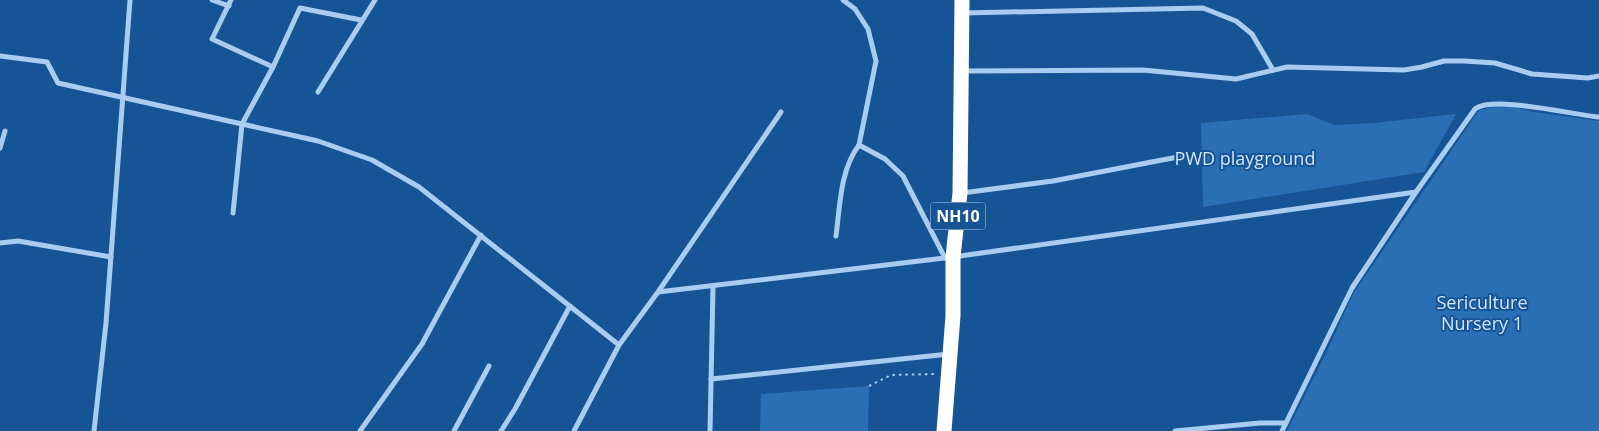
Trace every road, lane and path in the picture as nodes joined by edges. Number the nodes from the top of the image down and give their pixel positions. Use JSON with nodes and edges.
{"nodes":[{"id":1,"x":130,"y":0,"type":"edge"},
{"id":2,"x":212,"y":0,"type":"edge"},
{"id":3,"x":375,"y":0,"type":"edge"},
{"id":4,"x":843,"y":0,"type":"edge"},
{"id":5,"x":230,"y":3,"type":"edge"},
{"id":6,"x":962,"y":6,"type":"edge"},
{"id":7,"x":361,"y":20,"type":"junction"},
{"id":8,"x":0,"y":56,"type":"edge"},
{"id":9,"x":273,"y":67,"type":"junction"},
{"id":10,"x":1273,"y":70,"type":"junction"},
{"id":11,"x":962,"y":71,"type":"junction"},
{"id":12,"x":1599,"y":76,"type":"edge"},
{"id":13,"x":318,"y":92,"type":"dead end"},
{"id":14,"x":122,"y":97,"type":"junction"},
{"id":15,"x":781,"y":112,"type":"dead end"},
{"id":16,"x":1599,"y":117,"type":"edge"},
{"id":17,"x":242,"y":124,"type":"junction"},
{"id":18,"x":5,"y":131,"type":"dead end"},
{"id":19,"x":860,"y":145,"type":"junction"},
{"id":20,"x":0,"y":148,"type":"edge"},
{"id":21,"x":1183,"y":156,"type":"dead end"},
{"id":22,"x":1416,"y":192,"type":"junction"},
{"id":23,"x":960,"y":193,"type":"junction"},
{"id":24,"x":233,"y":212,"type":"dead end"},
{"id":25,"x":481,"y":235,"type":"junction"},
{"id":26,"x":836,"y":236,"type":"dead end"},
{"id":27,"x":0,"y":243,"type":"edge"},
{"id":28,"x":111,"y":257,"type":"junction"},
{"id":29,"x":949,"y":258,"type":"junction"},
{"id":30,"x":713,"y":286,"type":"junction"},
{"id":31,"x":658,"y":292,"type":"junction"},
{"id":32,"x":570,"y":306,"type":"junction"},
{"id":33,"x":619,"y":345,"type":"junction"},
{"id":34,"x":950,"y":354,"type":"junction"},
{"id":35,"x":488,"y":366,"type":"dead end"},
{"id":36,"x":948,"y":374,"type":"junction"},
{"id":37,"x":711,"y":380,"type":"junction"},
{"id":38,"x":869,"y":386,"type":"dead end"},
{"id":39,"x":1286,"y":423,"type":"junction"},
{"id":40,"x":94,"y":431,"type":"edge"},
{"id":41,"x":360,"y":431,"type":"edge"},
{"id":42,"x":454,"y":431,"type":"edge"},
{"id":43,"x":501,"y":431,"type":"edge"},
{"id":44,"x":574,"y":431,"type":"edge"},
{"id":45,"x":710,"y":431,"type":"edge"},
{"id":46,"x":944,"y":431,"type":"edge"},
{"id":47,"x":1175,"y":431,"type":"edge"},
{"id":48,"x":1282,"y":431,"type":"edge"}],
"edges":[{"from":1,"to":14,"type":"street"},
{"from":2,"to":5,"type":"street"},
{"from":3,"to":7,"type":"street"},
{"from":4,"to":19,"type":"street"},
{"from":5,"to":9,"type":"street"},
{"from":6,"to":10,"type":"street"},
{"from":6,"to":11,"type":"highway","number":"NH10"},
{"from":7,"to":9,"type":"street"},
{"from":7,"to":13,"type":"street"},
{"from":8,"to":14,"type":"street"},
{"from":9,"to":17,"type":"street"},
{"from":10,"to":11,"type":"street"},
{"from":10,"to":12,"type":"street"},
{"from":11,"to":23,"type":"highway","number":"NH10"},
{"from":14,"to":17,"type":"street"},
{"from":14,"to":28,"type":"street"},
{"from":15,"to":31,"type":"street"},
{"from":16,"to":22,"type":"street"},
{"from":17,"to":24,"type":"street"},
{"from":17,"to":25,"type":"street"},
{"from":18,"to":20,"type":"street"},
{"from":19,"to":26,"type":"street"},
{"from":19,"to":29,"type":"street"},
{"from":21,"to":23,"type":"street"},
{"from":22,"to":29,"type":"street"},
{"from":22,"to":39,"type":"street"},
{"from":23,"to":29,"type":"highway","number":"NH10"},
{"from":25,"to":32,"type":"street"},
{"from":25,"to":41,"type":"street"},
{"from":27,"to":28,"type":"street"},
{"from":28,"to":40,"type":"street"},
{"from":29,"to":30,"type":"street"},
{"from":29,"to":34,"type":"highway","number":"NH10"},
{"from":30,"to":31,"type":"street"},
{"from":30,"to":37,"type":"street"},
{"from":31,"to":33,"type":"street"},
{"from":32,"to":33,"type":"street"},
{"from":32,"to":43,"type":"street"},
{"from":33,"to":44,"type":"street"},
{"from":34,"to":36,"type":"highway","number":"NH10"},
{"from":34,"to":37,"type":"street"},
{"from":35,"to":42,"type":"street"},
{"from":36,"to":38,"type":"path"},
{"from":36,"to":46,"type":"highway","number":"NH10"},
{"from":37,"to":45,"type":"street"},
{"from":39,"to":47,"type":"street"},
{"from":39,"to":48,"type":"street"}]}
